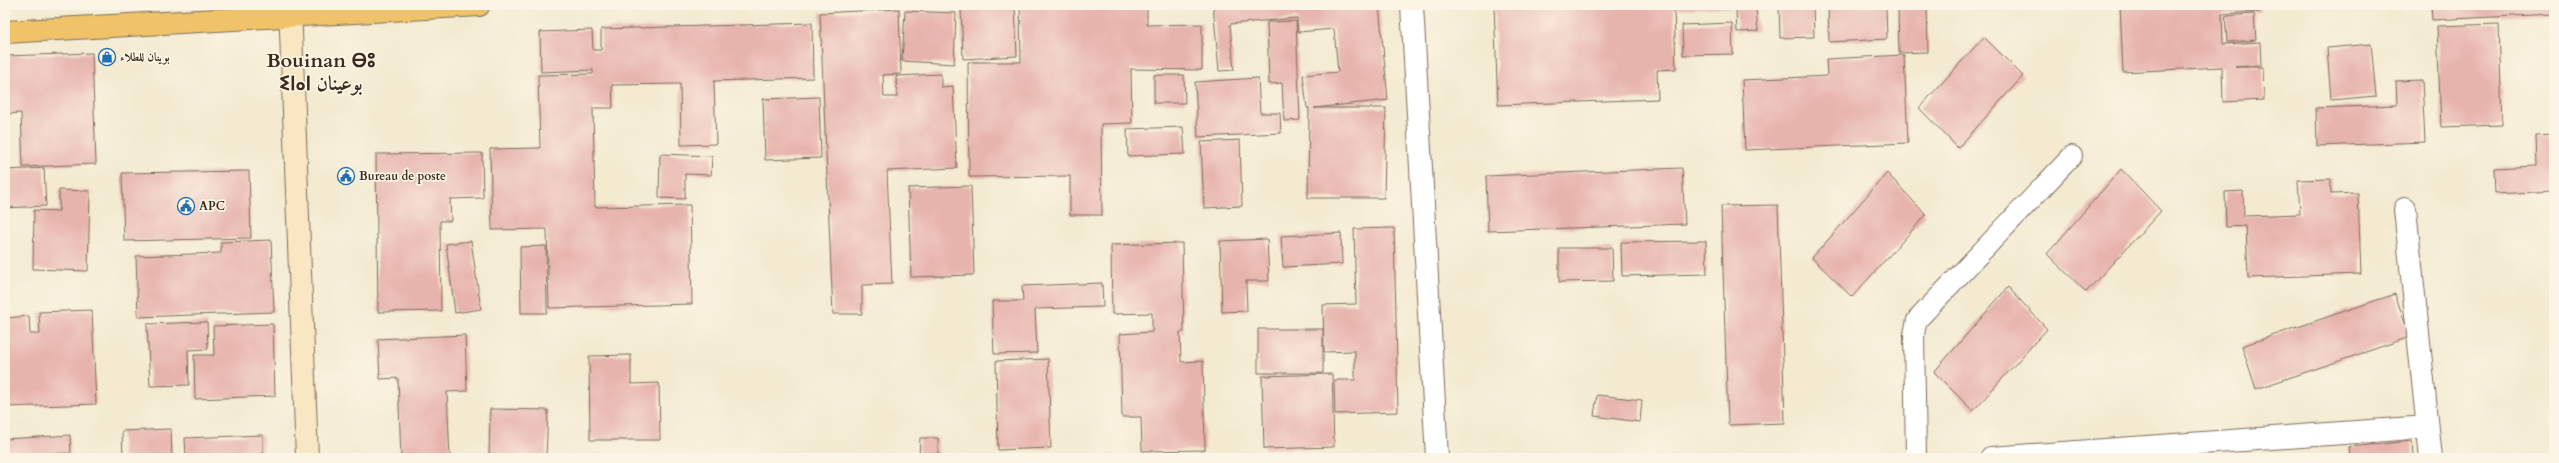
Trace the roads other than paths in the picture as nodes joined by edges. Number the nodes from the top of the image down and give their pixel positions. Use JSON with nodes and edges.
{"nodes":[{"id":1,"x":479,"y":5,"type":"edge"},
{"id":2,"x":1412,"y":5,"type":"edge"},
{"id":3,"x":290,"y":11,"type":"edge"},
{"id":4,"x":5,"y":32,"type":"edge"},
{"id":5,"x":2072,"y":156,"type":"dead end"},
{"id":6,"x":2405,"y":209,"type":"dead end"},
{"id":7,"x":2428,"y":427,"type":"junction"},
{"id":8,"x":307,"y":458,"type":"edge"},
{"id":9,"x":1437,"y":458,"type":"edge"},
{"id":10,"x":1916,"y":458,"type":"edge"},
{"id":11,"x":1999,"y":458,"type":"edge"},
{"id":12,"x":2431,"y":458,"type":"edge"}],
"edges":[{"from":1,"to":3,"type":"main road"},
{"from":2,"to":9,"type":"street"},
{"from":3,"to":4,"type":"main road"},
{"from":3,"to":8,"type":"street"},
{"from":5,"to":10,"type":"lane"},
{"from":6,"to":7,"type":"street"},
{"from":7,"to":11,"type":"street"},
{"from":7,"to":12,"type":"street"}]}
